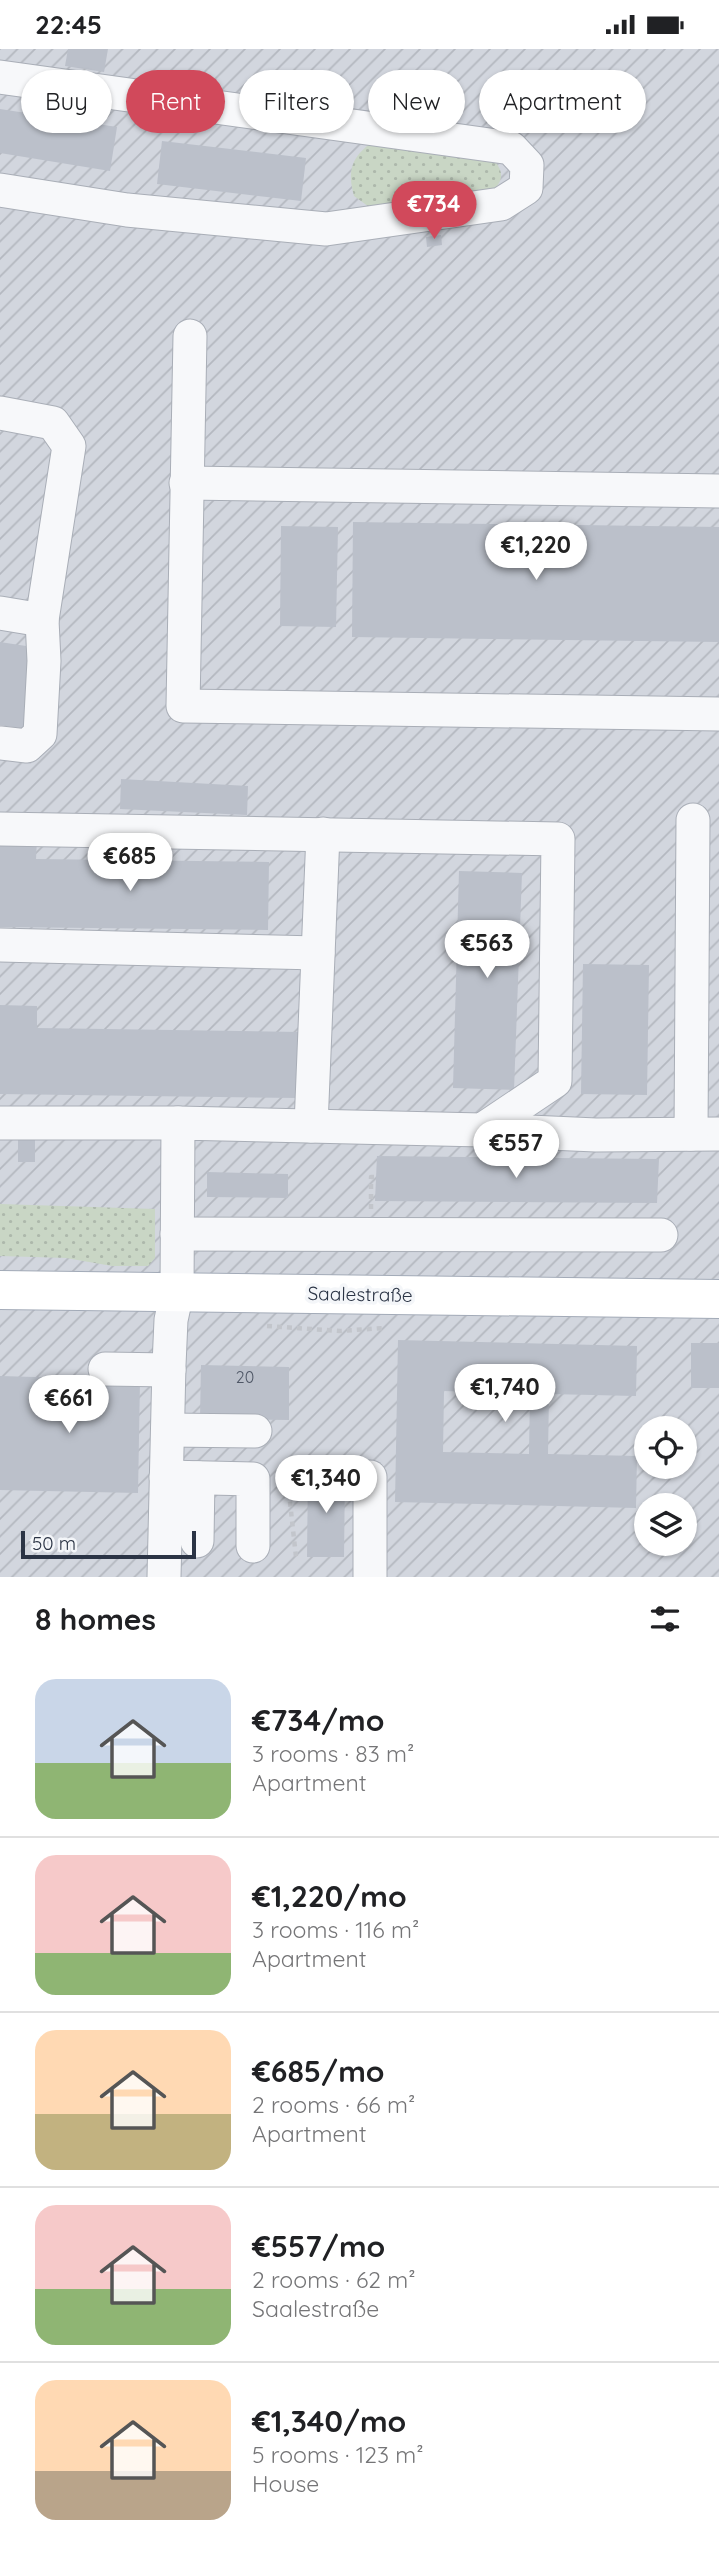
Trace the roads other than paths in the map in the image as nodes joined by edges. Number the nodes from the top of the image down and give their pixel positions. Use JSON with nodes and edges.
{"nodes":[{"id":1,"x":0,"y":77,"type":"edge"},
{"id":2,"x":0,"y":190,"type":"edge"},
{"id":3,"x":190,"y":336,"type":"dead end"},
{"id":4,"x":0,"y":413,"type":"edge"},
{"id":5,"x":186,"y":483,"type":"junction"},
{"id":6,"x":719,"y":491,"type":"edge"},
{"id":7,"x":0,"y":613,"type":"edge"},
{"id":8,"x":42,"y":620,"type":"junction"},
{"id":9,"x":719,"y":714,"type":"edge"},
{"id":10,"x":0,"y":743,"type":"edge"},
{"id":11,"x":693,"y":820,"type":"dead end"},
{"id":12,"x":0,"y":829,"type":"edge"},
{"id":13,"x":323,"y":835,"type":"junction"},
{"id":14,"x":0,"y":945,"type":"edge"},
{"id":15,"x":318,"y":953,"type":"junction"},
{"id":16,"x":0,"y":1123,"type":"edge"},
{"id":17,"x":178,"y":1123,"type":"junction"},
{"id":18,"x":311,"y":1126,"type":"junction"},
{"id":19,"x":482,"y":1130,"type":"junction"},
{"id":20,"x":705,"y":1134,"type":"edge"},
{"id":21,"x":177,"y":1234,"type":"junction"},
{"id":22,"x":661,"y":1235,"type":"dead end"},
{"id":23,"x":0,"y":1290,"type":"edge"},
{"id":24,"x":177,"y":1292,"type":"junction"},
{"id":25,"x":719,"y":1299,"type":"edge"},
{"id":26,"x":105,"y":1369,"type":"dead end"},
{"id":27,"x":169,"y":1370,"type":"junction"},
{"id":28,"x":168,"y":1430,"type":"junction"},
{"id":29,"x":254,"y":1431,"type":"dead end"},
{"id":30,"x":182,"y":1477,"type":"junction"},
{"id":31,"x":370,"y":1477,"type":"dead end"},
{"id":32,"x":197,"y":1541,"type":"dead end"},
{"id":33,"x":253,"y":1546,"type":"dead end"},
{"id":34,"x":164,"y":1577,"type":"edge"},
{"id":35,"x":370,"y":1577,"type":"edge"}],
"edges":[{"from":1,"to":2,"type":"lane"},
{"from":3,"to":5,"type":"lane"},
{"from":4,"to":8,"type":"lane"},
{"from":5,"to":6,"type":"lane"},
{"from":5,"to":9,"type":"lane"},
{"from":7,"to":8,"type":"lane"},
{"from":8,"to":10,"type":"lane"},
{"from":11,"to":20,"type":"lane"},
{"from":12,"to":13,"type":"lane"},
{"from":13,"to":15,"type":"lane"},
{"from":13,"to":19,"type":"lane"},
{"from":14,"to":15,"type":"lane"},
{"from":15,"to":18,"type":"lane"},
{"from":16,"to":17,"type":"lane"},
{"from":17,"to":18,"type":"lane"},
{"from":17,"to":21,"type":"lane"},
{"from":18,"to":19,"type":"lane"},
{"from":19,"to":20,"type":"lane"},
{"from":21,"to":22,"type":"lane"},
{"from":21,"to":24,"type":"lane"},
{"from":23,"to":24,"type":"main road","name":"Saalestraße"},
{"from":24,"to":25,"type":"main road","name":"Saalestraße"},
{"from":24,"to":27,"type":"lane"},
{"from":26,"to":27,"type":"lane"},
{"from":27,"to":28,"type":"lane"},
{"from":28,"to":29,"type":"lane"},
{"from":28,"to":30,"type":"lane"},
{"from":30,"to":32,"type":"lane"},
{"from":30,"to":33,"type":"lane"},
{"from":30,"to":34,"type":"lane"},
{"from":31,"to":35,"type":"lane"}]}
